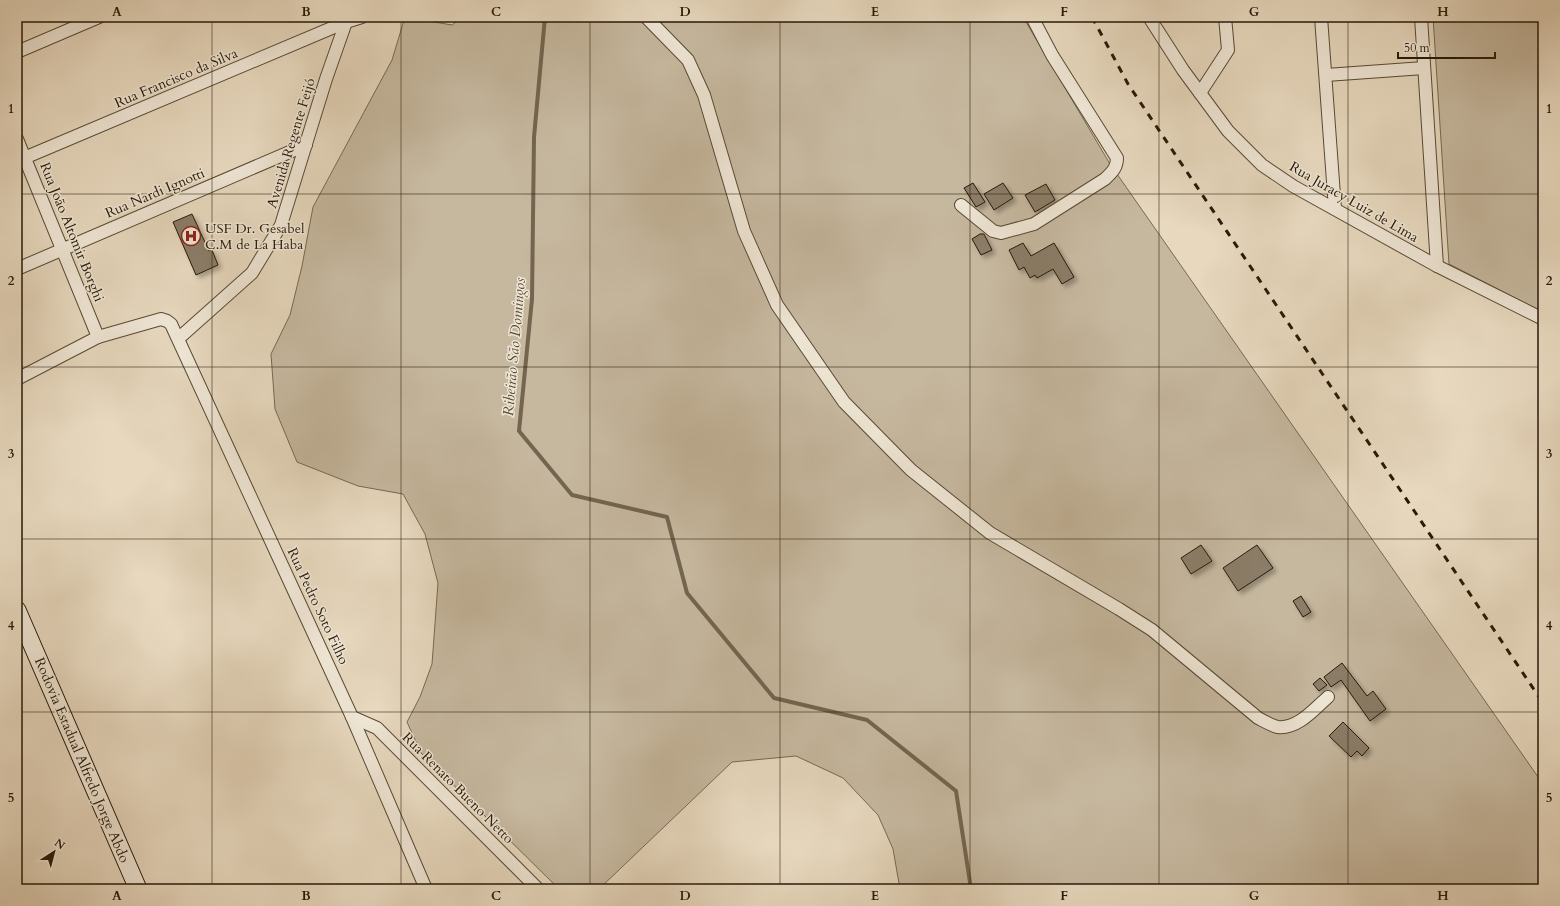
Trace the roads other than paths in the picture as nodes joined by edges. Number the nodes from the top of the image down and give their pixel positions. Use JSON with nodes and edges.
{"nodes":[{"id":1,"x":99,"y":17,"type":"edge"},
{"id":2,"x":362,"y":17,"type":"edge"},
{"id":3,"x":646,"y":17,"type":"edge"},
{"id":4,"x":1032,"y":17,"type":"edge"},
{"id":5,"x":1149,"y":17,"type":"edge"},
{"id":6,"x":1225,"y":17,"type":"edge"},
{"id":7,"x":1321,"y":17,"type":"edge"},
{"id":8,"x":1420,"y":17,"type":"edge"},
{"id":9,"x":346,"y":20,"type":"edge"},
{"id":10,"x":17,"y":52,"type":"edge"},
{"id":11,"x":1424,"y":68,"type":"junction"},
{"id":12,"x":1326,"y":75,"type":"junction"},
{"id":13,"x":1200,"y":93,"type":"junction"},
{"id":14,"x":17,"y":139,"type":"edge"},
{"id":15,"x":306,"y":145,"type":"junction"},
{"id":16,"x":21,"y":159,"type":"edge"},
{"id":17,"x":961,"y":205,"type":"dead end"},
{"id":18,"x":1335,"y":209,"type":"junction"},
{"id":19,"x":63,"y":249,"type":"junction"},
{"id":20,"x":1437,"y":266,"type":"junction"},
{"id":21,"x":17,"y":269,"type":"edge"},
{"id":22,"x":1543,"y":319,"type":"edge"},
{"id":23,"x":98,"y":337,"type":"junction"},
{"id":24,"x":179,"y":338,"type":"junction"},
{"id":25,"x":17,"y":379,"type":"edge"},
{"id":26,"x":17,"y":610,"type":"edge"},
{"id":27,"x":1328,"y":697,"type":"dead end"},
{"id":28,"x":352,"y":717,"type":"junction"},
{"id":29,"x":138,"y":889,"type":"edge"},
{"id":30,"x":426,"y":889,"type":"edge"},
{"id":31,"x":538,"y":889,"type":"edge"}],
"edges":[{"from":1,"to":10,"type":"street"},
{"from":2,"to":9,"type":"street","name":"Rua Francisco da Silva"},
{"from":3,"to":27,"type":"street"},
{"from":4,"to":17,"type":"street"},
{"from":5,"to":13,"type":"street","name":"Rua Juracy Luiz de Lima"},
{"from":6,"to":13,"type":"street"},
{"from":7,"to":12,"type":"street"},
{"from":8,"to":11,"type":"street"},
{"from":9,"to":15,"type":"street","name":"Avenida Regente Feijó"},
{"from":9,"to":16,"type":"street","name":"Rua Francisco da Silva"},
{"from":11,"to":12,"type":"street"},
{"from":11,"to":20,"type":"street"},
{"from":12,"to":18,"type":"street"},
{"from":13,"to":18,"type":"street","name":"Rua Juracy Luiz de Lima"},
{"from":14,"to":16,"type":"street","name":"Rua João Altomir Borghi"},
{"from":15,"to":19,"type":"street","name":"Rua Nardi Ignotti"},
{"from":15,"to":24,"type":"street","name":"Avenida Regente Feijó"},
{"from":16,"to":19,"type":"street","name":"Rua João Altomir Borghi"},
{"from":18,"to":20,"type":"street","name":"Rua Juracy Luiz de Lima"},
{"from":19,"to":21,"type":"street","name":"Rua Nardi Ignotti"},
{"from":19,"to":23,"type":"street","name":"Rua João Altomir Borghi"},
{"from":20,"to":22,"type":"street","name":"Rua Juracy Luiz de Lima"},
{"from":23,"to":24,"type":"street","name":"Rua Pedro Soto Filho"},
{"from":23,"to":25,"type":"street","name":"Rua Pedro Soto Filho"},
{"from":24,"to":28,"type":"street","name":"Rua Pedro Soto Filho"},
{"from":26,"to":29,"type":"main road","name":"Rodovia Estadual Alfredo Jorge Abdo"},
{"from":28,"to":30,"type":"street","name":"Rua Pedro Soto Filho"},
{"from":28,"to":31,"type":"street","name":"Rua Renato Bueno Netto"}]}
